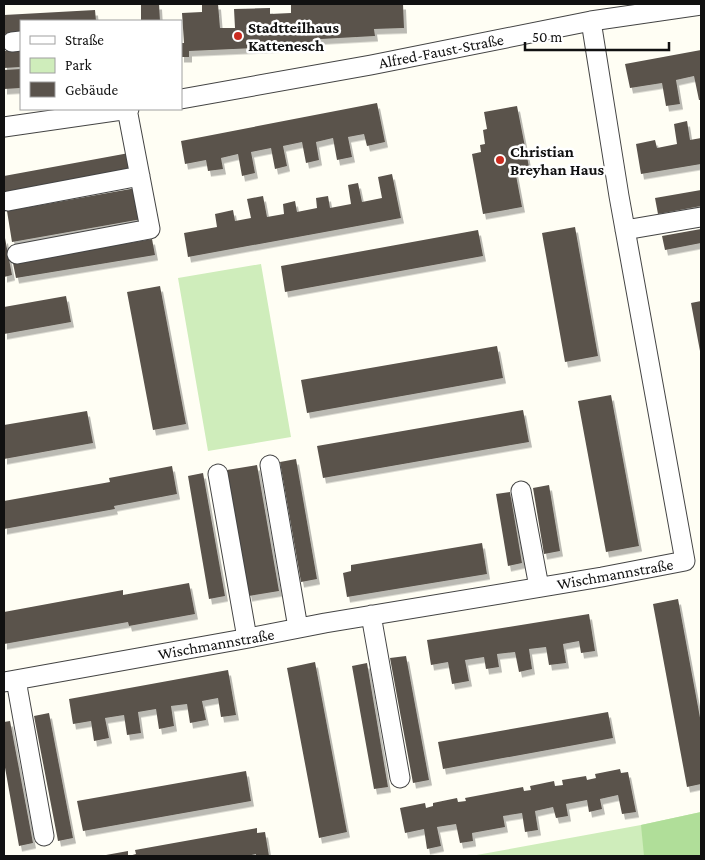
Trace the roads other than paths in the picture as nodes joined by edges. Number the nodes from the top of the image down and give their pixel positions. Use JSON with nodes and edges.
{"nodes":[{"id":1,"x":701,"y":5,"type":"edge"},
{"id":2,"x":591,"y":21,"type":"junction"},
{"id":3,"x":182,"y":99,"type":"edge"},
{"id":4,"x":118,"y":110,"type":"edge"},
{"id":5,"x":4,"y":127,"type":"edge"},
{"id":6,"x":140,"y":176,"type":"junction"},
{"id":7,"x":8,"y":201,"type":"dead end"},
{"id":8,"x":701,"y":216,"type":"edge"},
{"id":9,"x":625,"y":230,"type":"junction"},
{"id":10,"x":17,"y":254,"type":"dead end"},
{"id":11,"x":270,"y":464,"type":"dead end"},
{"id":12,"x":218,"y":474,"type":"dead end"},
{"id":13,"x":521,"y":491,"type":"dead end"},
{"id":14,"x":539,"y":587,"type":"junction"},
{"id":15,"x":371,"y":616,"type":"junction"},
{"id":16,"x":298,"y":628,"type":"junction"},
{"id":17,"x":247,"y":638,"type":"junction"},
{"id":18,"x":10,"y":681,"type":"edge"},
{"id":19,"x":400,"y":778,"type":"dead end"},
{"id":20,"x":44,"y":836,"type":"dead end"}],
"edges":[{"from":1,"to":2,"type":"street","name":"Alfred-Faust-Straße"},
{"from":2,"to":3,"type":"street","name":"Alfred-Faust-Straße"},
{"from":2,"to":9,"type":"street","name":"Wischmannstraße"},
{"from":4,"to":5,"type":"street"},
{"from":4,"to":6,"type":"street"},
{"from":6,"to":7,"type":"street"},
{"from":6,"to":10,"type":"street"},
{"from":8,"to":9,"type":"street"},
{"from":9,"to":14,"type":"street","name":"Wischmannstraße"},
{"from":11,"to":16,"type":"street"},
{"from":12,"to":17,"type":"street"},
{"from":13,"to":14,"type":"street"},
{"from":14,"to":15,"type":"street","name":"Wischmannstraße"},
{"from":15,"to":16,"type":"street","name":"Wischmannstraße"},
{"from":15,"to":19,"type":"street"},
{"from":16,"to":17,"type":"street","name":"Wischmannstraße"},
{"from":17,"to":18,"type":"street","name":"Wischmannstraße"},
{"from":18,"to":20,"type":"street"}]}
